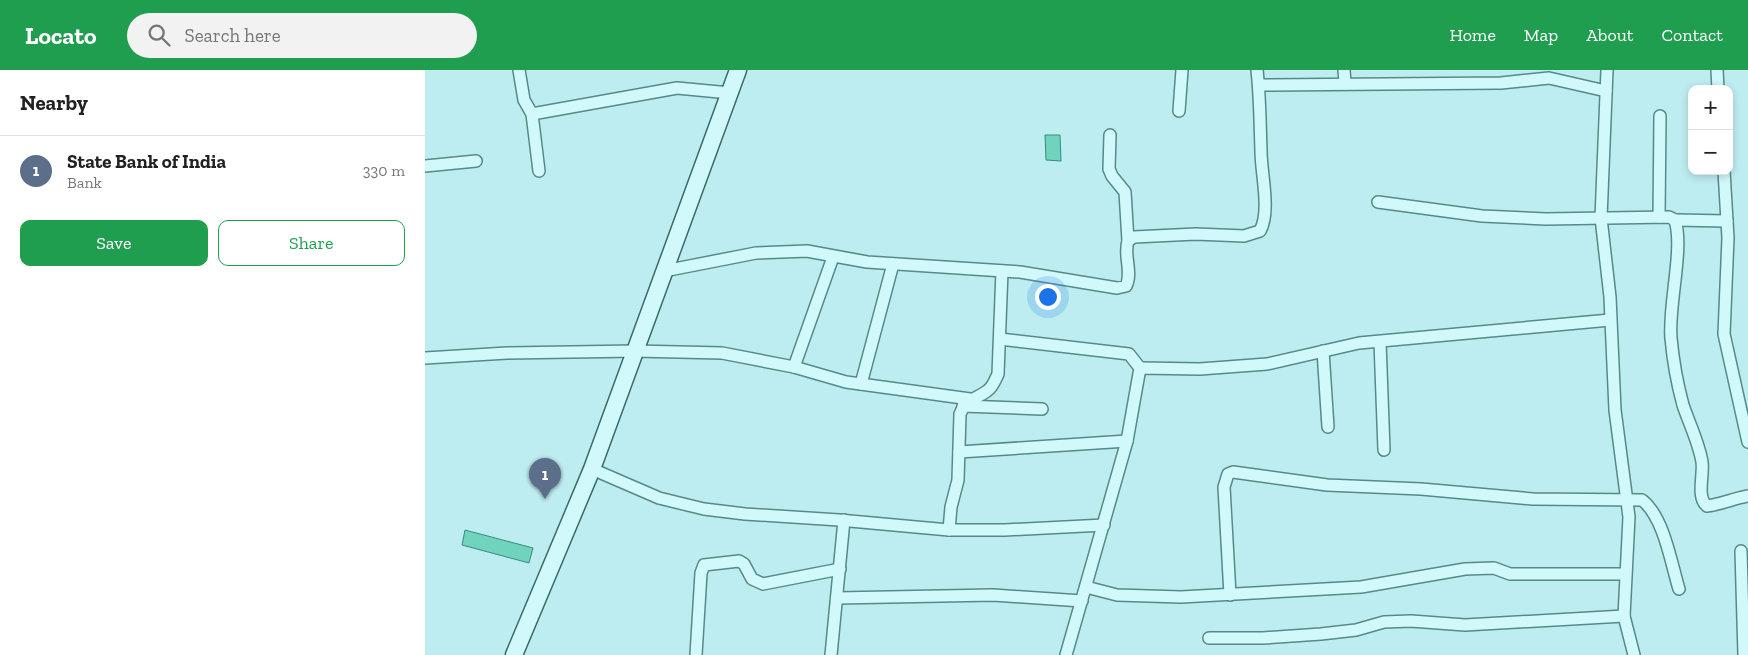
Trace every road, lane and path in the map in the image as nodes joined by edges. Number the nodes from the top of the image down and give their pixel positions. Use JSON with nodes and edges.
{"nodes":[{"id":1,"x":519,"y":70,"type":"edge"},
{"id":2,"x":738,"y":70,"type":"edge"},
{"id":3,"x":1182,"y":70,"type":"edge"},
{"id":4,"x":1257,"y":70,"type":"edge"},
{"id":5,"x":1344,"y":70,"type":"edge"},
{"id":6,"x":1607,"y":70,"type":"edge"},
{"id":7,"x":1717,"y":70,"type":"edge"},
{"id":8,"x":1345,"y":83,"type":"junction"},
{"id":9,"x":1259,"y":85,"type":"junction"},
{"id":10,"x":1718,"y":85,"type":"edge"},
{"id":11,"x":1606,"y":91,"type":"junction"},
{"id":12,"x":730,"y":93,"type":"junction"},
{"id":13,"x":1179,"y":111,"type":"dead end"},
{"id":14,"x":531,"y":114,"type":"junction"},
{"id":15,"x":1660,"y":116,"type":"dead end"},
{"id":16,"x":1110,"y":135,"type":"dead end"},
{"id":17,"x":476,"y":161,"type":"dead end"},
{"id":18,"x":425,"y":166,"type":"edge"},
{"id":19,"x":539,"y":171,"type":"dead end"},
{"id":20,"x":1724,"y":175,"type":"edge"},
{"id":21,"x":1378,"y":202,"type":"dead end"},
{"id":22,"x":1659,"y":217,"type":"junction"},
{"id":23,"x":1601,"y":218,"type":"junction"},
{"id":24,"x":1675,"y":220,"type":"junction"},
{"id":25,"x":1727,"y":221,"type":"junction"},
{"id":26,"x":1127,"y":240,"type":"junction"},
{"id":27,"x":833,"y":257,"type":"junction"},
{"id":28,"x":893,"y":264,"type":"junction"},
{"id":29,"x":664,"y":271,"type":"junction"},
{"id":30,"x":1003,"y":271,"type":"junction"},
{"id":31,"x":1610,"y":320,"type":"junction"},
{"id":32,"x":1000,"y":339,"type":"junction"},
{"id":33,"x":1380,"y":342,"type":"junction"},
{"id":34,"x":635,"y":351,"type":"junction"},
{"id":35,"x":1323,"y":351,"type":"junction"},
{"id":36,"x":425,"y":358,"type":"edge"},
{"id":37,"x":794,"y":366,"type":"junction"},
{"id":38,"x":1140,"y":368,"type":"junction"},
{"id":39,"x":861,"y":384,"type":"junction"},
{"id":40,"x":967,"y":402,"type":"junction"},
{"id":41,"x":1042,"y":408,"type":"dead end"},
{"id":42,"x":1328,"y":427,"type":"dead end"},
{"id":43,"x":1127,"y":441,"type":"junction"},
{"id":44,"x":1748,"y":442,"type":"edge"},
{"id":45,"x":1384,"y":450,"type":"dead end"},
{"id":46,"x":959,"y":452,"type":"junction"},
{"id":47,"x":592,"y":469,"type":"junction"},
{"id":48,"x":1748,"y":496,"type":"edge"},
{"id":49,"x":1627,"y":498,"type":"junction"},
{"id":50,"x":844,"y":520,"type":"junction"},
{"id":51,"x":1104,"y":525,"type":"junction"},
{"id":52,"x":949,"y":530,"type":"junction"},
{"id":53,"x":1741,"y":551,"type":"dead end"},
{"id":54,"x":840,"y":569,"type":"junction"},
{"id":55,"x":1625,"y":574,"type":"junction"},
{"id":56,"x":1086,"y":586,"type":"junction"},
{"id":57,"x":1679,"y":589,"type":"dead end"},
{"id":58,"x":1230,"y":595,"type":"junction"},
{"id":59,"x":837,"y":598,"type":"junction"},
{"id":60,"x":1081,"y":601,"type":"junction"},
{"id":61,"x":1746,"y":615,"type":"edge"},
{"id":62,"x":1624,"y":616,"type":"junction"},
{"id":63,"x":1209,"y":638,"type":"dead end"},
{"id":64,"x":514,"y":655,"type":"edge"},
{"id":65,"x":696,"y":655,"type":"edge"},
{"id":66,"x":831,"y":655,"type":"edge"},
{"id":67,"x":1066,"y":655,"type":"edge"},
{"id":68,"x":1634,"y":655,"type":"edge"},
{"id":69,"x":1744,"y":655,"type":"edge"}],
"edges":[{"from":1,"to":14,"type":"street"},
{"from":2,"to":12,"type":"main road"},
{"from":3,"to":13,"type":"street"},
{"from":4,"to":9,"type":"street"},
{"from":5,"to":8,"type":"street"},
{"from":6,"to":11,"type":"street"},
{"from":7,"to":10,"type":"street"},
{"from":8,"to":9,"type":"street"},
{"from":8,"to":11,"type":"street"},
{"from":9,"to":26,"type":"street"},
{"from":11,"to":23,"type":"street"},
{"from":12,"to":14,"type":"street"},
{"from":12,"to":29,"type":"main road"},
{"from":14,"to":19,"type":"street"},
{"from":15,"to":22,"type":"street"},
{"from":16,"to":26,"type":"street"},
{"from":17,"to":18,"type":"street"},
{"from":20,"to":25,"type":"street"},
{"from":21,"to":23,"type":"street"},
{"from":22,"to":23,"type":"street"},
{"from":22,"to":24,"type":"street"},
{"from":23,"to":31,"type":"street"},
{"from":24,"to":25,"type":"street"},
{"from":24,"to":48,"type":"street"},
{"from":25,"to":44,"type":"street"},
{"from":26,"to":30,"type":"street"},
{"from":27,"to":28,"type":"street"},
{"from":27,"to":29,"type":"street"},
{"from":27,"to":37,"type":"street"},
{"from":28,"to":30,"type":"street"},
{"from":28,"to":39,"type":"street"},
{"from":29,"to":34,"type":"main road"},
{"from":30,"to":32,"type":"street"},
{"from":31,"to":33,"type":"street"},
{"from":31,"to":49,"type":"street"},
{"from":32,"to":38,"type":"street"},
{"from":32,"to":40,"type":"street"},
{"from":33,"to":35,"type":"street"},
{"from":33,"to":45,"type":"street"},
{"from":34,"to":36,"type":"street"},
{"from":34,"to":37,"type":"street"},
{"from":34,"to":47,"type":"main road"},
{"from":35,"to":38,"type":"street"},
{"from":35,"to":42,"type":"street"},
{"from":37,"to":39,"type":"street"},
{"from":38,"to":43,"type":"street"},
{"from":39,"to":40,"type":"street"},
{"from":40,"to":41,"type":"street"},
{"from":40,"to":46,"type":"street"},
{"from":43,"to":46,"type":"street"},
{"from":43,"to":51,"type":"street"},
{"from":46,"to":52,"type":"street"},
{"from":47,"to":50,"type":"street"},
{"from":47,"to":64,"type":"main road"},
{"from":49,"to":55,"type":"street"},
{"from":49,"to":57,"type":"street"},
{"from":49,"to":58,"type":"street"},
{"from":50,"to":52,"type":"street"},
{"from":50,"to":54,"type":"street"},
{"from":51,"to":52,"type":"street"},
{"from":51,"to":56,"type":"street"},
{"from":53,"to":61,"type":"street"},
{"from":54,"to":59,"type":"street"},
{"from":54,"to":65,"type":"street"},
{"from":55,"to":58,"type":"street"},
{"from":55,"to":62,"type":"street"},
{"from":56,"to":58,"type":"street"},
{"from":56,"to":60,"type":"street"},
{"from":59,"to":60,"type":"street"},
{"from":59,"to":66,"type":"street"},
{"from":60,"to":67,"type":"street"},
{"from":61,"to":69,"type":"street"},
{"from":62,"to":63,"type":"street"},
{"from":62,"to":68,"type":"street"}]}
